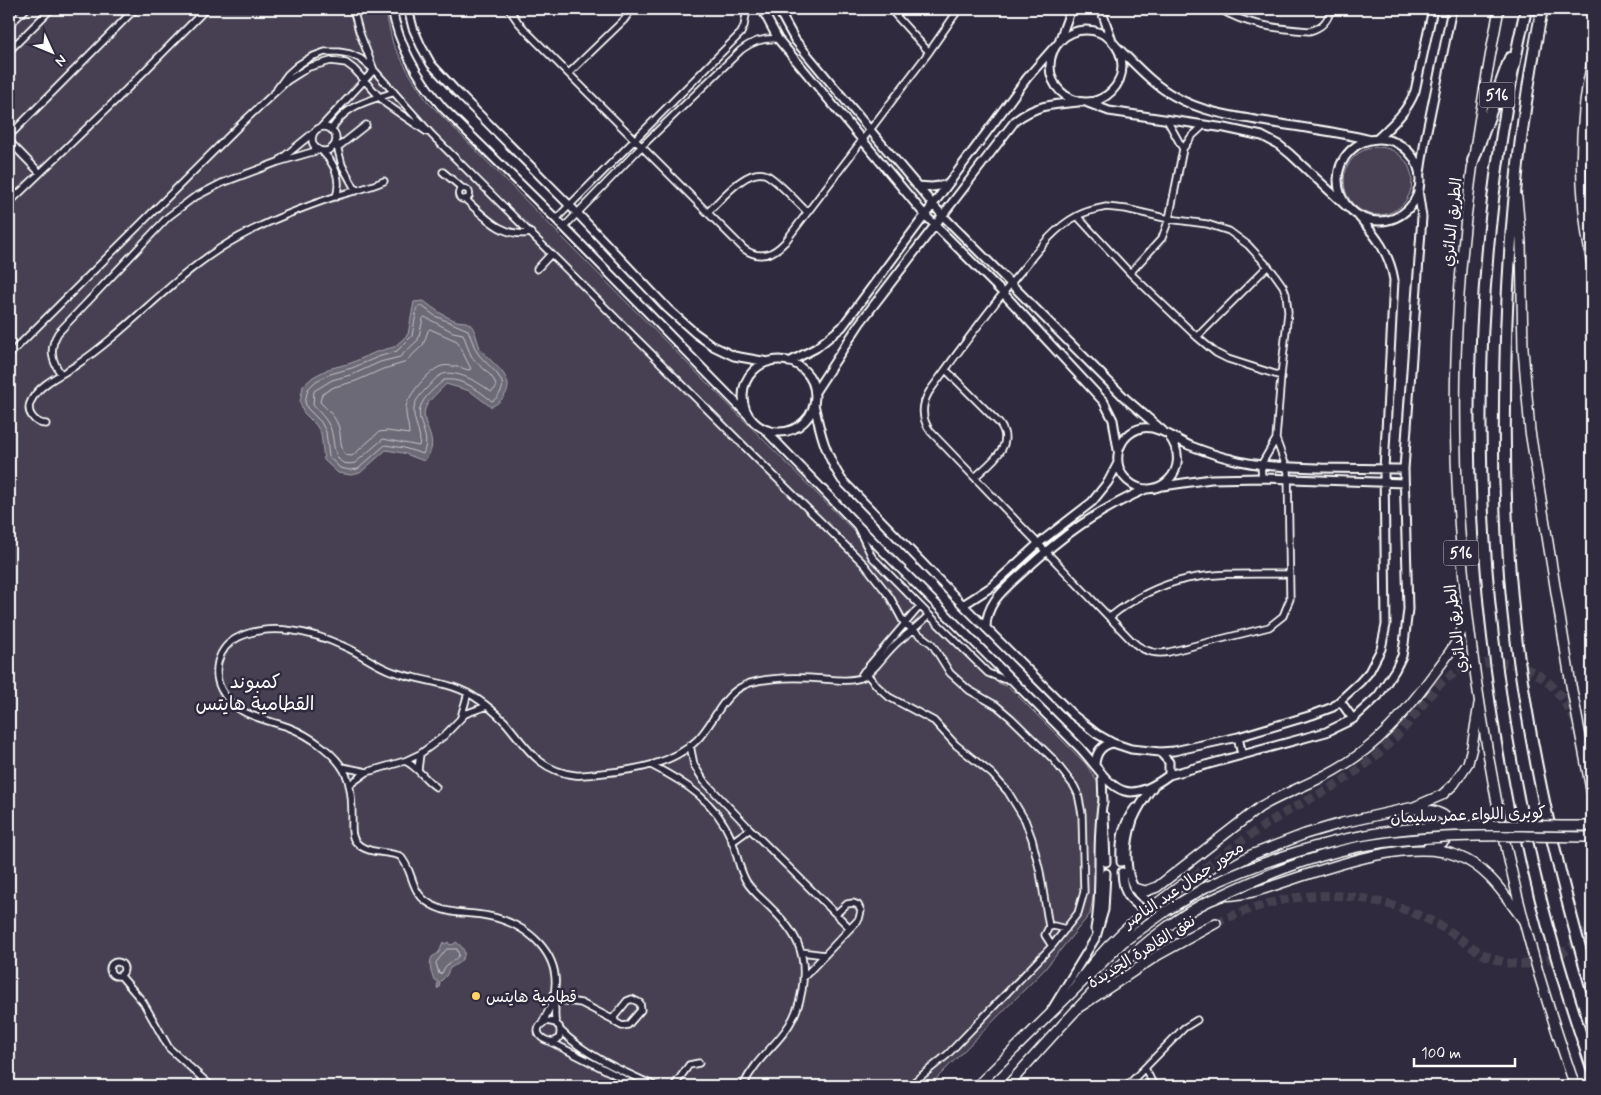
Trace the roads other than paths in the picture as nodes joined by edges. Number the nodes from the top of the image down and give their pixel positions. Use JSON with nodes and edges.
{"nodes":[{"id":1,"x":26,"y":9,"type":"edge"},
{"id":2,"x":52,"y":9,"type":"edge"},
{"id":3,"x":135,"y":9,"type":"edge"},
{"id":4,"x":206,"y":9,"type":"edge"},
{"id":5,"x":354,"y":9,"type":"edge"},
{"id":6,"x":392,"y":9,"type":"edge"},
{"id":7,"x":408,"y":9,"type":"edge"},
{"id":8,"x":509,"y":9,"type":"edge"},
{"id":9,"x":632,"y":9,"type":"edge"},
{"id":10,"x":747,"y":9,"type":"edge"},
{"id":11,"x":762,"y":9,"type":"edge"},
{"id":12,"x":778,"y":9,"type":"edge"},
{"id":13,"x":890,"y":9,"type":"edge"},
{"id":14,"x":959,"y":9,"type":"edge"},
{"id":15,"x":1071,"y":9,"type":"edge"},
{"id":16,"x":1101,"y":9,"type":"edge"},
{"id":17,"x":1220,"y":9,"type":"edge"},
{"id":18,"x":1331,"y":9,"type":"edge"},
{"id":19,"x":1432,"y":9,"type":"edge"},
{"id":20,"x":1452,"y":9,"type":"edge"},
{"id":21,"x":1499,"y":9,"type":"edge"},
{"id":22,"x":1526,"y":9,"type":"edge"},
{"id":23,"x":1542,"y":9,"type":"edge"},
{"id":24,"x":9,"y":25,"type":"edge"},
{"id":25,"x":1521,"y":29,"type":"junction"},
{"id":26,"x":778,"y":39,"type":"junction"},
{"id":27,"x":1057,"y":44,"type":"junction"},
{"id":28,"x":1114,"y":44,"type":"junction"},
{"id":29,"x":9,"y":51,"type":"edge"},
{"id":30,"x":929,"y":52,"type":"junction"},
{"id":31,"x":1592,"y":62,"type":"edge"},
{"id":32,"x":374,"y":70,"type":"junction"},
{"id":33,"x":569,"y":73,"type":"junction"},
{"id":34,"x":364,"y":81,"type":"junction"},
{"id":35,"x":689,"y":86,"type":"junction"},
{"id":36,"x":277,"y":89,"type":"junction"},
{"id":37,"x":394,"y":92,"type":"junction"},
{"id":38,"x":697,"y":93,"type":"junction"},
{"id":39,"x":379,"y":98,"type":"junction"},
{"id":40,"x":1078,"y":102,"type":"junction"},
{"id":41,"x":1088,"y":103,"type":"junction"},
{"id":42,"x":1244,"y":118,"type":"junction"},
{"id":43,"x":1167,"y":120,"type":"junction"},
{"id":44,"x":366,"y":125,"type":"dead end"},
{"id":45,"x":1204,"y":125,"type":"junction"},
{"id":46,"x":320,"y":128,"type":"junction"},
{"id":47,"x":331,"y":130,"type":"junction"},
{"id":48,"x":870,"y":130,"type":"junction"},
{"id":49,"x":1241,"y":131,"type":"junction"},
{"id":50,"x":314,"y":133,"type":"junction"},
{"id":51,"x":432,"y":135,"type":"junction"},
{"id":52,"x":9,"y":136,"type":"edge"},
{"id":53,"x":635,"y":139,"type":"junction"},
{"id":54,"x":9,"y":140,"type":"edge"},
{"id":55,"x":336,"y":140,"type":"junction"},
{"id":56,"x":862,"y":140,"type":"junction"},
{"id":57,"x":1374,"y":140,"type":"junction"},
{"id":58,"x":642,"y":146,"type":"junction"},
{"id":59,"x":337,"y":148,"type":"junction"},
{"id":60,"x":1183,"y":149,"type":"junction"},
{"id":61,"x":321,"y":151,"type":"junction"},
{"id":62,"x":1473,"y":161,"type":"junction"},
{"id":63,"x":278,"y":162,"type":"junction"},
{"id":64,"x":40,"y":172,"type":"junction"},
{"id":65,"x":443,"y":172,"type":"dead end"},
{"id":66,"x":1420,"y":176,"type":"junction"},
{"id":67,"x":384,"y":181,"type":"dead end"},
{"id":68,"x":946,"y":184,"type":"junction"},
{"id":69,"x":917,"y":186,"type":"junction"},
{"id":70,"x":9,"y":188,"type":"edge"},
{"id":71,"x":1418,"y":190,"type":"junction"},
{"id":72,"x":356,"y":191,"type":"junction"},
{"id":73,"x":1516,"y":191,"type":"junction"},
{"id":74,"x":16,"y":196,"type":"junction"},
{"id":75,"x":336,"y":197,"type":"junction"},
{"id":76,"x":9,"y":203,"type":"edge"},
{"id":77,"x":932,"y":203,"type":"junction"},
{"id":78,"x":569,"y":205,"type":"junction"},
{"id":79,"x":1348,"y":208,"type":"junction"},
{"id":80,"x":708,"y":212,"type":"junction"},
{"id":81,"x":807,"y":212,"type":"junction"},
{"id":82,"x":577,"y":213,"type":"junction"},
{"id":83,"x":924,"y":214,"type":"junction"},
{"id":84,"x":942,"y":215,"type":"junction"},
{"id":85,"x":1077,"y":216,"type":"junction"},
{"id":86,"x":1359,"y":217,"type":"junction"},
{"id":87,"x":556,"y":218,"type":"junction"},
{"id":88,"x":1169,"y":218,"type":"junction"},
{"id":89,"x":935,"y":224,"type":"junction"},
{"id":90,"x":564,"y":227,"type":"junction"},
{"id":91,"x":530,"y":233,"type":"junction"},
{"id":92,"x":551,"y":254,"type":"junction"},
{"id":93,"x":1592,"y":264,"type":"edge"},
{"id":94,"x":1268,"y":266,"type":"junction"},
{"id":95,"x":536,"y":269,"type":"dead end"},
{"id":96,"x":1130,"y":273,"type":"junction"},
{"id":97,"x":1011,"y":283,"type":"junction"},
{"id":98,"x":1003,"y":293,"type":"junction"},
{"id":99,"x":1197,"y":337,"type":"junction"},
{"id":100,"x":9,"y":356,"type":"edge"},
{"id":101,"x":768,"y":362,"type":"junction"},
{"id":102,"x":790,"y":362,"type":"junction"},
{"id":103,"x":946,"y":370,"type":"junction"},
{"id":104,"x":61,"y":374,"type":"junction"},
{"id":105,"x":1281,"y":376,"type":"junction"},
{"id":106,"x":815,"y":392,"type":"junction"},
{"id":107,"x":814,"y":404,"type":"junction"},
{"id":108,"x":749,"y":416,"type":"junction"},
{"id":109,"x":46,"y":424,"type":"dead end"},
{"id":110,"x":765,"y":430,"type":"junction"},
{"id":111,"x":1166,"y":433,"type":"junction"},
{"id":112,"x":1276,"y":439,"type":"junction"},
{"id":113,"x":1118,"y":450,"type":"junction"},
{"id":114,"x":1118,"y":463,"type":"junction"},
{"id":115,"x":1261,"y":465,"type":"junction"},
{"id":116,"x":1288,"y":467,"type":"junction"},
{"id":117,"x":1384,"y":469,"type":"junction"},
{"id":118,"x":1404,"y":469,"type":"junction"},
{"id":119,"x":975,"y":477,"type":"junction"},
{"id":120,"x":1262,"y":478,"type":"junction"},
{"id":121,"x":1288,"y":480,"type":"junction"},
{"id":122,"x":1384,"y":481,"type":"junction"},
{"id":123,"x":1404,"y":483,"type":"junction"},
{"id":124,"x":1158,"y":487,"type":"junction"},
{"id":125,"x":1147,"y":489,"type":"junction"},
{"id":126,"x":856,"y":524,"type":"junction"},
{"id":127,"x":1038,"y":543,"type":"junction"},
{"id":128,"x":1045,"y":551,"type":"junction"},
{"id":129,"x":1289,"y":574,"type":"junction"},
{"id":130,"x":963,"y":605,"type":"junction"},
{"id":131,"x":920,"y":606,"type":"junction"},
{"id":132,"x":1467,"y":611,"type":"junction"},
{"id":133,"x":929,"y":616,"type":"junction"},
{"id":134,"x":1110,"y":617,"type":"junction"},
{"id":135,"x":904,"y":623,"type":"junction"},
{"id":136,"x":986,"y":628,"type":"junction"},
{"id":137,"x":913,"y":631,"type":"junction"},
{"id":138,"x":866,"y":673,"type":"junction"},
{"id":139,"x":1011,"y":680,"type":"junction"},
{"id":140,"x":468,"y":693,"type":"junction"},
{"id":141,"x":1340,"y":702,"type":"junction"},
{"id":142,"x":1479,"y":702,"type":"junction"},
{"id":143,"x":487,"y":706,"type":"junction"},
{"id":144,"x":460,"y":718,"type":"junction"},
{"id":145,"x":1353,"y":719,"type":"junction"},
{"id":146,"x":1238,"y":736,"type":"junction"},
{"id":147,"x":1113,"y":742,"type":"junction"},
{"id":148,"x":690,"y":746,"type":"junction"},
{"id":149,"x":1160,"y":752,"type":"junction"},
{"id":150,"x":420,"y":754,"type":"junction"},
{"id":151,"x":1242,"y":755,"type":"junction"},
{"id":152,"x":405,"y":761,"type":"junction"},
{"id":153,"x":1095,"y":764,"type":"junction"},
{"id":154,"x":651,"y":765,"type":"junction"},
{"id":155,"x":342,"y":767,"type":"junction"},
{"id":156,"x":418,"y":770,"type":"junction"},
{"id":157,"x":367,"y":772,"type":"junction"},
{"id":158,"x":1169,"y":775,"type":"junction"},
{"id":159,"x":1102,"y":776,"type":"junction"},
{"id":160,"x":349,"y":785,"type":"junction"},
{"id":161,"x":1154,"y":786,"type":"junction"},
{"id":162,"x":436,"y":787,"type":"dead end"},
{"id":163,"x":1592,"y":795,"type":"edge"},
{"id":164,"x":1103,"y":800,"type":"junction"},
{"id":165,"x":1143,"y":801,"type":"junction"},
{"id":166,"x":1406,"y":809,"type":"junction"},
{"id":167,"x":1592,"y":826,"type":"edge"},
{"id":168,"x":750,"y":830,"type":"junction"},
{"id":169,"x":1592,"y":837,"type":"edge"},
{"id":170,"x":732,"y":842,"type":"junction"},
{"id":171,"x":1423,"y":849,"type":"junction"},
{"id":172,"x":1106,"y":862,"type":"dead end"},
{"id":173,"x":1121,"y":862,"type":"dead end"},
{"id":174,"x":1122,"y":872,"type":"dead end"},
{"id":175,"x":1106,"y":873,"type":"dead end"},
{"id":176,"x":1184,"y":884,"type":"tunnel mouth"},
{"id":177,"x":1134,"y":888,"type":"junction"},
{"id":178,"x":1204,"y":888,"type":"junction"},
{"id":179,"x":1218,"y":897,"type":"junction"},
{"id":180,"x":1156,"y":904,"type":"junction"},
{"id":181,"x":1146,"y":912,"type":"junction"},
{"id":182,"x":836,"y":914,"type":"junction"},
{"id":183,"x":1524,"y":922,"type":"junction"},
{"id":184,"x":1216,"y":923,"type":"tunnel mouth"},
{"id":185,"x":1049,"y":927,"type":"junction"},
{"id":186,"x":850,"y":928,"type":"junction"},
{"id":187,"x":1066,"y":929,"type":"junction"},
{"id":188,"x":1052,"y":946,"type":"junction"},
{"id":189,"x":1092,"y":946,"type":"junction"},
{"id":190,"x":801,"y":952,"type":"junction"},
{"id":191,"x":825,"y":955,"type":"junction"},
{"id":192,"x":120,"y":976,"type":"dead end"},
{"id":193,"x":803,"y":978,"type":"junction"},
{"id":194,"x":1592,"y":990,"type":"edge"},
{"id":195,"x":1071,"y":993,"type":"junction"},
{"id":196,"x":553,"y":999,"type":"junction"},
{"id":197,"x":1081,"y":1006,"type":"junction"},
{"id":198,"x":1050,"y":1014,"type":"junction"},
{"id":199,"x":614,"y":1020,"type":"junction"},
{"id":200,"x":1197,"y":1020,"type":"dead end"},
{"id":201,"x":542,"y":1023,"type":"junction"},
{"id":202,"x":556,"y":1023,"type":"junction"},
{"id":203,"x":560,"y":1030,"type":"junction"},
{"id":204,"x":552,"y":1042,"type":"junction"},
{"id":205,"x":699,"y":1063,"type":"dead end"},
{"id":206,"x":1145,"y":1068,"type":"junction"},
{"id":207,"x":1592,"y":1068,"type":"edge"},
{"id":208,"x":211,"y":1086,"type":"edge"},
{"id":209,"x":637,"y":1086,"type":"edge"},
{"id":210,"x":655,"y":1086,"type":"edge"},
{"id":211,"x":674,"y":1086,"type":"edge"},
{"id":212,"x":743,"y":1086,"type":"edge"},
{"id":213,"x":909,"y":1086,"type":"edge"},
{"id":214,"x":977,"y":1086,"type":"edge"},
{"id":215,"x":1007,"y":1086,"type":"edge"},
{"id":216,"x":1127,"y":1086,"type":"edge"},
{"id":217,"x":1154,"y":1086,"type":"edge"},
{"id":218,"x":1575,"y":1086,"type":"edge"}],
"edges":[{"from":1,"to":24,"type":"street"},
{"from":2,"to":29,"type":"street"},
{"from":3,"to":52,"type":"street"},
{"from":4,"to":64,"type":"street"},
{"from":5,"to":32,"type":"street"},
{"from":6,"to":87,"type":"street"},
{"from":7,"to":78,"type":"street"},
{"from":8,"to":33,"type":"street"},
{"from":9,"to":33,"type":"street"},
{"from":10,"to":35,"type":"street"},
{"from":11,"to":26,"type":"street"},
{"from":12,"to":48,"type":"street"},
{"from":13,"to":30,"type":"street"},
{"from":14,"to":30,"type":"street"},
{"from":15,"to":27,"type":"street"},
{"from":16,"to":28,"type":"street"},
{"from":17,"to":18,"type":"street"},
{"from":19,"to":57,"type":"street"},
{"from":20,"to":66,"type":"street"},
{"from":21,"to":62,"type":"main road","name":"الطريق الدائري","number":"516"},
{"from":22,"to":25,"type":"highway","number":"516"},
{"from":23,"to":73,"type":"highway","number":"516"},
{"from":25,"to":62,"type":"highway","number":"516"},
{"from":25,"to":207,"type":"highway","number":"516"},
{"from":26,"to":38,"type":"street"},
{"from":26,"to":56,"type":"street"},
{"from":27,"to":28,"type":"street"},
{"from":27,"to":40,"type":"street"},
{"from":27,"to":68,"type":"street"},
{"from":28,"to":41,"type":"street"},
{"from":28,"to":42,"type":"street"},
{"from":30,"to":48,"type":"street"},
{"from":31,"to":93,"type":"main road"},
{"from":32,"to":34,"type":"street"},
{"from":32,"to":36,"type":"street"},
{"from":32,"to":37,"type":"street"},
{"from":33,"to":53,"type":"street"},
{"from":34,"to":36,"type":"street"},
{"from":34,"to":39,"type":"street"},
{"from":34,"to":46,"type":"street"},
{"from":35,"to":38,"type":"street"},
{"from":35,"to":53,"type":"street"},
{"from":36,"to":100,"type":"street"},
{"from":37,"to":39,"type":"street"},
{"from":37,"to":51,"type":"street"},
{"from":38,"to":58,"type":"street"},
{"from":39,"to":47,"type":"street"},
{"from":39,"to":51,"type":"street"},
{"from":40,"to":41,"type":"street"},
{"from":40,"to":84,"type":"street"},
{"from":41,"to":43,"type":"street"},
{"from":42,"to":49,"type":"street"},
{"from":42,"to":57,"type":"street"},
{"from":43,"to":45,"type":"street"},
{"from":43,"to":60,"type":"street"},
{"from":44,"to":59,"type":"street"},
{"from":45,"to":49,"type":"street"},
{"from":45,"to":60,"type":"street"},
{"from":46,"to":47,"type":"street"},
{"from":46,"to":50,"type":"street"},
{"from":47,"to":55,"type":"street"},
{"from":48,"to":56,"type":"street"},
{"from":48,"to":69,"type":"street"},
{"from":49,"to":79,"type":"street"},
{"from":50,"to":61,"type":"street"},
{"from":50,"to":63,"type":"street"},
{"from":51,"to":91,"type":"street"},
{"from":53,"to":58,"type":"street"},
{"from":53,"to":78,"type":"street"},
{"from":54,"to":64,"type":"street"},
{"from":55,"to":59,"type":"street"},
{"from":55,"to":61,"type":"street"},
{"from":56,"to":81,"type":"street"},
{"from":56,"to":83,"type":"street"},
{"from":57,"to":66,"type":"street"},
{"from":57,"to":79,"type":"street"},
{"from":58,"to":80,"type":"street"},
{"from":58,"to":82,"type":"street"},
{"from":59,"to":72,"type":"street"},
{"from":60,"to":88,"type":"street"},
{"from":61,"to":63,"type":"street"},
{"from":61,"to":75,"type":"street"},
{"from":62,"to":132,"type":"main road","name":"الطريق الدائري","number":"516"},
{"from":63,"to":104,"type":"street"},
{"from":64,"to":74,"type":"street"},
{"from":65,"to":91,"type":"street"},
{"from":66,"to":71,"type":"street"},
{"from":67,"to":72,"type":"street"},
{"from":68,"to":69,"type":"street"},
{"from":68,"to":77,"type":"street"},
{"from":69,"to":77,"type":"street"},
{"from":70,"to":74,"type":"street"},
{"from":71,"to":86,"type":"street"},
{"from":71,"to":118,"type":"street"},
{"from":72,"to":75,"type":"street"},
{"from":73,"to":163,"type":"main road","number":"516"},
{"from":73,"to":194,"type":"highway","number":"516"},
{"from":74,"to":76,"type":"street"},
{"from":75,"to":104,"type":"street"},
{"from":77,"to":83,"type":"street"},
{"from":77,"to":84,"type":"street"},
{"from":78,"to":82,"type":"street"},
{"from":78,"to":87,"type":"street"},
{"from":79,"to":86,"type":"street"},
{"from":80,"to":81,"type":"street"},
{"from":80,"to":81,"type":"street"},
{"from":82,"to":90,"type":"street"},
{"from":82,"to":101,"type":"street"},
{"from":83,"to":89,"type":"street"},
{"from":83,"to":102,"type":"street"},
{"from":84,"to":89,"type":"street"},
{"from":84,"to":97,"type":"street"},
{"from":85,"to":88,"type":"street"},
{"from":85,"to":96,"type":"street"},
{"from":85,"to":97,"type":"street"},
{"from":86,"to":117,"type":"street"},
{"from":87,"to":90,"type":"street"},
{"from":88,"to":94,"type":"street"},
{"from":88,"to":96,"type":"street"},
{"from":89,"to":98,"type":"street"},
{"from":89,"to":106,"type":"street"},
{"from":90,"to":108,"type":"street"},
{"from":91,"to":92,"type":"street"},
{"from":92,"to":95,"type":"street"},
{"from":92,"to":135,"type":"street"},
{"from":94,"to":99,"type":"street"},
{"from":94,"to":105,"type":"street"},
{"from":96,"to":99,"type":"street"},
{"from":97,"to":98,"type":"street"},
{"from":97,"to":111,"type":"street"},
{"from":98,"to":103,"type":"street"},
{"from":98,"to":113,"type":"street"},
{"from":99,"to":105,"type":"street"},
{"from":101,"to":102,"type":"street"},
{"from":101,"to":108,"type":"street"},
{"from":102,"to":106,"type":"street"},
{"from":103,"to":119,"type":"street"},
{"from":103,"to":119,"type":"street"},
{"from":104,"to":109,"type":"street"},
{"from":105,"to":112,"type":"street"},
{"from":106,"to":107,"type":"street"},
{"from":107,"to":110,"type":"street"},
{"from":107,"to":130,"type":"street"},
{"from":108,"to":110,"type":"street"},
{"from":110,"to":126,"type":"street"},
{"from":111,"to":113,"type":"street"},
{"from":111,"to":115,"type":"street"},
{"from":111,"to":124,"type":"street"},
{"from":112,"to":115,"type":"street"},
{"from":112,"to":116,"type":"street"},
{"from":113,"to":114,"type":"street"},
{"from":114,"to":125,"type":"street"},
{"from":114,"to":127,"type":"street"},
{"from":115,"to":116,"type":"street"},
{"from":115,"to":120,"type":"street"},
{"from":116,"to":117,"type":"street"},
{"from":116,"to":121,"type":"street"},
{"from":117,"to":118,"type":"street"},
{"from":117,"to":122,"type":"street"},
{"from":118,"to":123,"type":"street"},
{"from":119,"to":127,"type":"street"},
{"from":120,"to":121,"type":"street"},
{"from":120,"to":124,"type":"street"},
{"from":121,"to":122,"type":"street"},
{"from":121,"to":129,"type":"street"},
{"from":122,"to":123,"type":"street"},
{"from":122,"to":141,"type":"street"},
{"from":123,"to":145,"type":"street"},
{"from":124,"to":125,"type":"street"},
{"from":125,"to":128,"type":"street"},
{"from":126,"to":131,"type":"street"},
{"from":126,"to":139,"type":"street"},
{"from":127,"to":128,"type":"street"},
{"from":127,"to":130,"type":"street"},
{"from":128,"to":134,"type":"street"},
{"from":128,"to":136,"type":"street"},
{"from":129,"to":134,"type":"street"},
{"from":129,"to":134,"type":"street"},
{"from":130,"to":136,"type":"street"},
{"from":131,"to":133,"type":"street"},
{"from":131,"to":135,"type":"street"},
{"from":132,"to":142,"type":"main road","name":"الطريق الدائري","number":"516"},
{"from":132,"to":177,"type":"main road"},
{"from":133,"to":137,"type":"street"},
{"from":133,"to":139,"type":"street"},
{"from":135,"to":137,"type":"street"},
{"from":135,"to":138,"type":"street"},
{"from":136,"to":147,"type":"street"},
{"from":137,"to":138,"type":"street"},
{"from":137,"to":187,"type":"street"},
{"from":138,"to":148,"type":"street"},
{"from":138,"to":185,"type":"street"},
{"from":139,"to":153,"type":"street"},
{"from":140,"to":143,"type":"street"},
{"from":140,"to":144,"type":"street"},
{"from":140,"to":155,"type":"street"},
{"from":141,"to":145,"type":"street"},
{"from":141,"to":146,"type":"street"},
{"from":142,"to":166,"type":"main road","name":"محور جمال عبد الناصر"},
{"from":142,"to":183,"type":"main road","name":"الطريق الدائري","number":"516"},
{"from":143,"to":144,"type":"street"},
{"from":143,"to":154,"type":"street"},
{"from":144,"to":150,"type":"street"},
{"from":145,"to":151,"type":"street"},
{"from":146,"to":149,"type":"street"},
{"from":146,"to":151,"type":"street"},
{"from":147,"to":149,"type":"street"},
{"from":147,"to":153,"type":"street"},
{"from":148,"to":154,"type":"street"},
{"from":148,"to":168,"type":"street"},
{"from":149,"to":158,"type":"street"},
{"from":150,"to":152,"type":"street"},
{"from":150,"to":156,"type":"street"},
{"from":151,"to":158,"type":"street"},
{"from":152,"to":156,"type":"street"},
{"from":152,"to":157,"type":"street"},
{"from":153,"to":159,"type":"street"},
{"from":154,"to":170,"type":"street"},
{"from":155,"to":157,"type":"street"},
{"from":155,"to":160,"type":"street"},
{"from":156,"to":162,"type":"street"},
{"from":157,"to":160,"type":"street"},
{"from":158,"to":161,"type":"street"},
{"from":159,"to":161,"type":"street"},
{"from":159,"to":164,"type":"street"},
{"from":160,"to":196,"type":"street"},
{"from":161,"to":165,"type":"street"},
{"from":164,"to":172,"type":"street"},
{"from":164,"to":189,"type":"street"},
{"from":165,"to":173,"type":"street"},
{"from":165,"to":177,"type":"street"},
{"from":166,"to":171,"type":"main road"},
{"from":166,"to":178,"type":"main road","name":"محور جمال عبد الناصر"},
{"from":167,"to":178,"type":"main road","name":"كوبرى اللواء عمر سليمان","bridge":true},
{"from":168,"to":170,"type":"street"},
{"from":168,"to":182,"type":"street"},
{"from":169,"to":179,"type":"main road","name":"كوبرى اللواء عمر سليمان","bridge":true},
{"from":170,"to":190,"type":"street"},
{"from":171,"to":179,"type":"main road","name":"محور جمال عبد الناصر"},
{"from":171,"to":183,"type":"main road","name":"محور جمال عبد الناصر"},
{"from":174,"to":181,"type":"street"},
{"from":175,"to":189,"type":"street"},
{"from":176,"to":180,"type":"main road","name":"نفق القاهرة الجديدة"},
{"from":177,"to":180,"type":"street"},
{"from":178,"to":195,"type":"main road","name":"محور جمال عبد الناصر"},
{"from":179,"to":197,"type":"main road","name":"محور جمال عبد الناصر"},
{"from":180,"to":181,"type":"main road","name":"نفق القاهرة الجديدة"},
{"from":181,"to":195,"type":"main road","name":"نفق القاهرة الجديدة"},
{"from":182,"to":186,"type":"street"},
{"from":182,"to":186,"type":"street"},
{"from":183,"to":218,"type":"main road","name":"الطريق الدائري","number":"516"},
{"from":184,"to":197,"type":"main road","name":"نفق القاهرة الجديدة"},
{"from":185,"to":187,"type":"street"},
{"from":185,"to":188,"type":"street"},
{"from":186,"to":191,"type":"street"},
{"from":187,"to":188,"type":"street"},
{"from":188,"to":213,"type":"street"},
{"from":189,"to":198,"type":"street"},
{"from":190,"to":191,"type":"street"},
{"from":190,"to":193,"type":"street"},
{"from":191,"to":193,"type":"street"},
{"from":192,"to":208,"type":"street"},
{"from":193,"to":212,"type":"street"},
{"from":195,"to":198,"type":"main road","name":"محور جمال عبد الناصر"},
{"from":196,"to":199,"type":"street"},
{"from":196,"to":201,"type":"street"},
{"from":196,"to":202,"type":"street"},
{"from":197,"to":215,"type":"main road","name":"محور جمال عبد الناصر"},
{"from":198,"to":214,"type":"main road","name":"محور جمال عبد الناصر"},
{"from":199,"to":199,"type":"street"},
{"from":200,"to":206,"type":"street"},
{"from":201,"to":202,"type":"street"},
{"from":201,"to":204,"type":"street"},
{"from":202,"to":203,"type":"street"},
{"from":203,"to":204,"type":"street"},
{"from":203,"to":210,"type":"street"},
{"from":204,"to":209,"type":"street"},
{"from":205,"to":211,"type":"street"},
{"from":206,"to":216,"type":"street"},
{"from":206,"to":217,"type":"street"}]}
